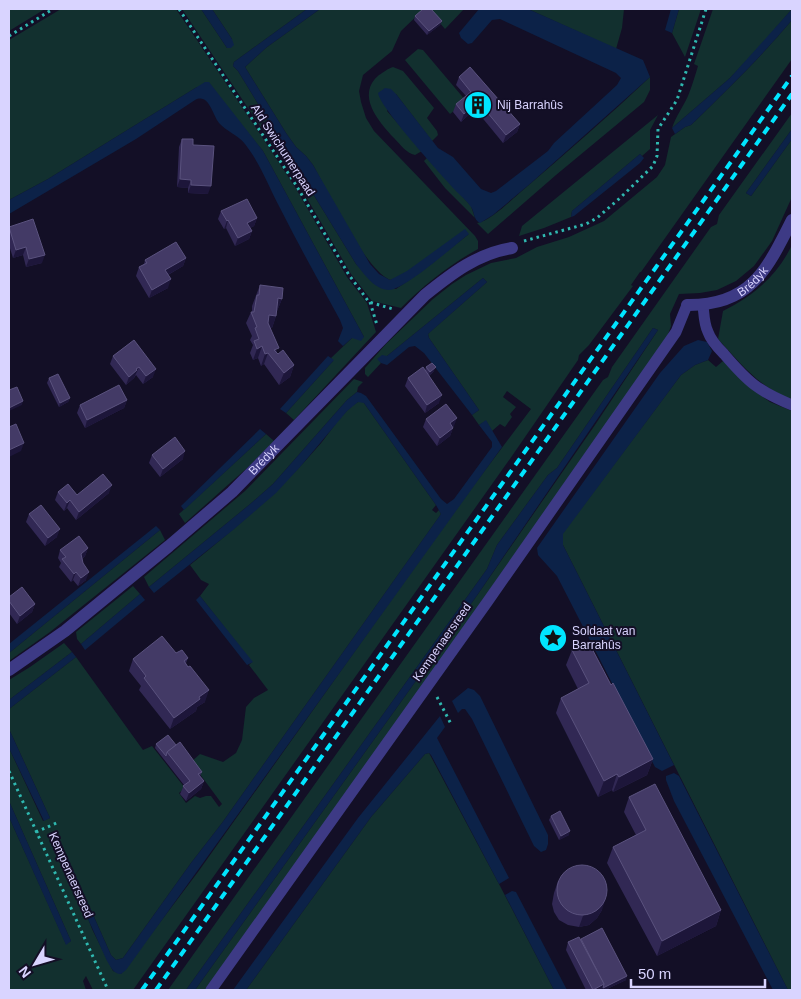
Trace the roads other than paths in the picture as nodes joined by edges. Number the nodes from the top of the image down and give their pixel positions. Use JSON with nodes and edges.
{"nodes":[{"id":1,"x":792,"y":220,"type":"edge"},
{"id":2,"x":512,"y":248,"type":"road end"},
{"id":3,"x":686,"y":305,"type":"joint"},
{"id":4,"x":704,"y":305,"type":"junction"},
{"id":5,"x":792,"y":405,"type":"edge"},
{"id":6,"x":9,"y":670,"type":"edge"},
{"id":7,"x":211,"y":990,"type":"edge"}],
"edges":[{"from":1,"to":4,"type":"street","name":"Brédyk"},
{"from":2,"to":6,"type":"street","name":"Brédyk"},
{"from":3,"to":4,"type":"street","name":"Brédyk"},
{"from":3,"to":7,"type":"lane","name":"Kempenaersreed"},
{"from":4,"to":5,"type":"lane"}]}
